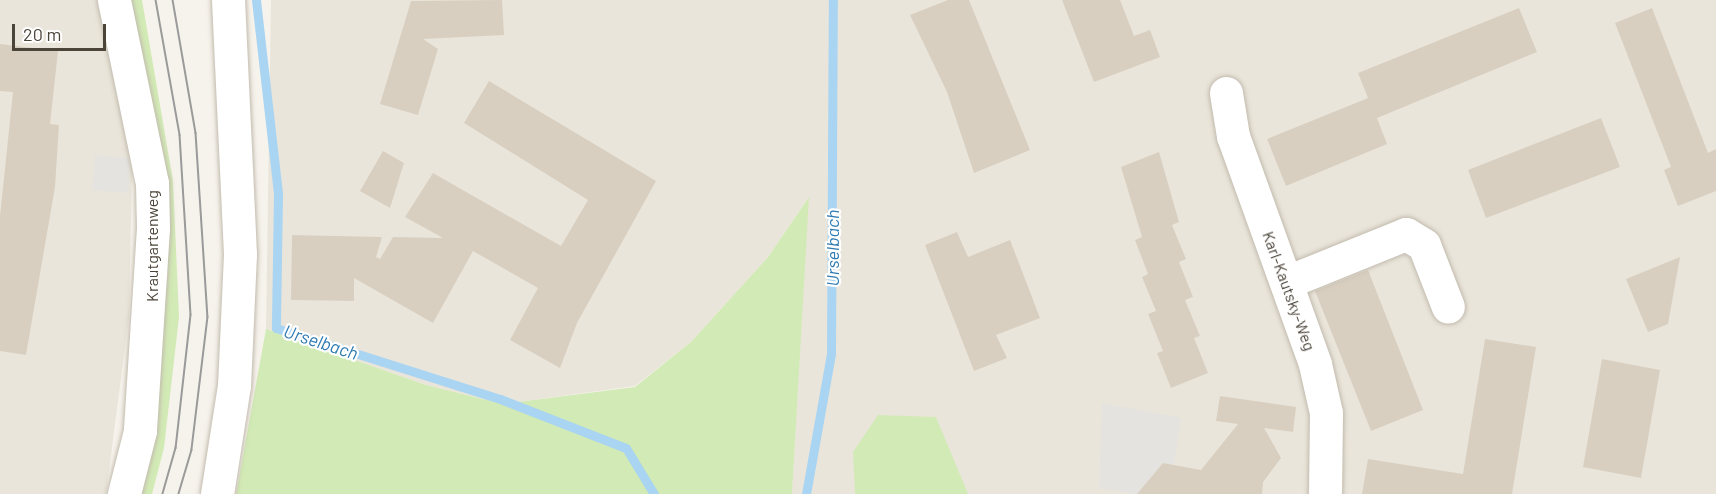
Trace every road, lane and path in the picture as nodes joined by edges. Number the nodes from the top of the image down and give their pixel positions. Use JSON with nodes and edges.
{"nodes":[{"id":1,"x":114,"y":0,"type":"edge"},
{"id":2,"x":206,"y":0,"type":"edge"},
{"id":3,"x":228,"y":0,"type":"edge"},
{"id":4,"x":1226,"y":93,"type":"dead end"},
{"id":5,"x":236,"y":130,"type":"junction"},
{"id":6,"x":1287,"y":282,"type":"junction"},
{"id":7,"x":1448,"y":307,"type":"dead end"},
{"id":8,"x":124,"y":494,"type":"edge"},
{"id":9,"x":217,"y":494,"type":"edge"},
{"id":10,"x":1325,"y":494,"type":"edge"}],
"edges":[{"from":1,"to":8,"type":"street","name":"Krautgartenweg"},
{"from":2,"to":5,"type":"street"},
{"from":3,"to":5,"type":"street"},
{"from":4,"to":6,"type":"street","name":"Karl-Kautsky-Weg"},
{"from":5,"to":9,"type":"street"},
{"from":6,"to":7,"type":"street"},
{"from":6,"to":10,"type":"street","name":"Karl-Kautsky-Weg"}]}
